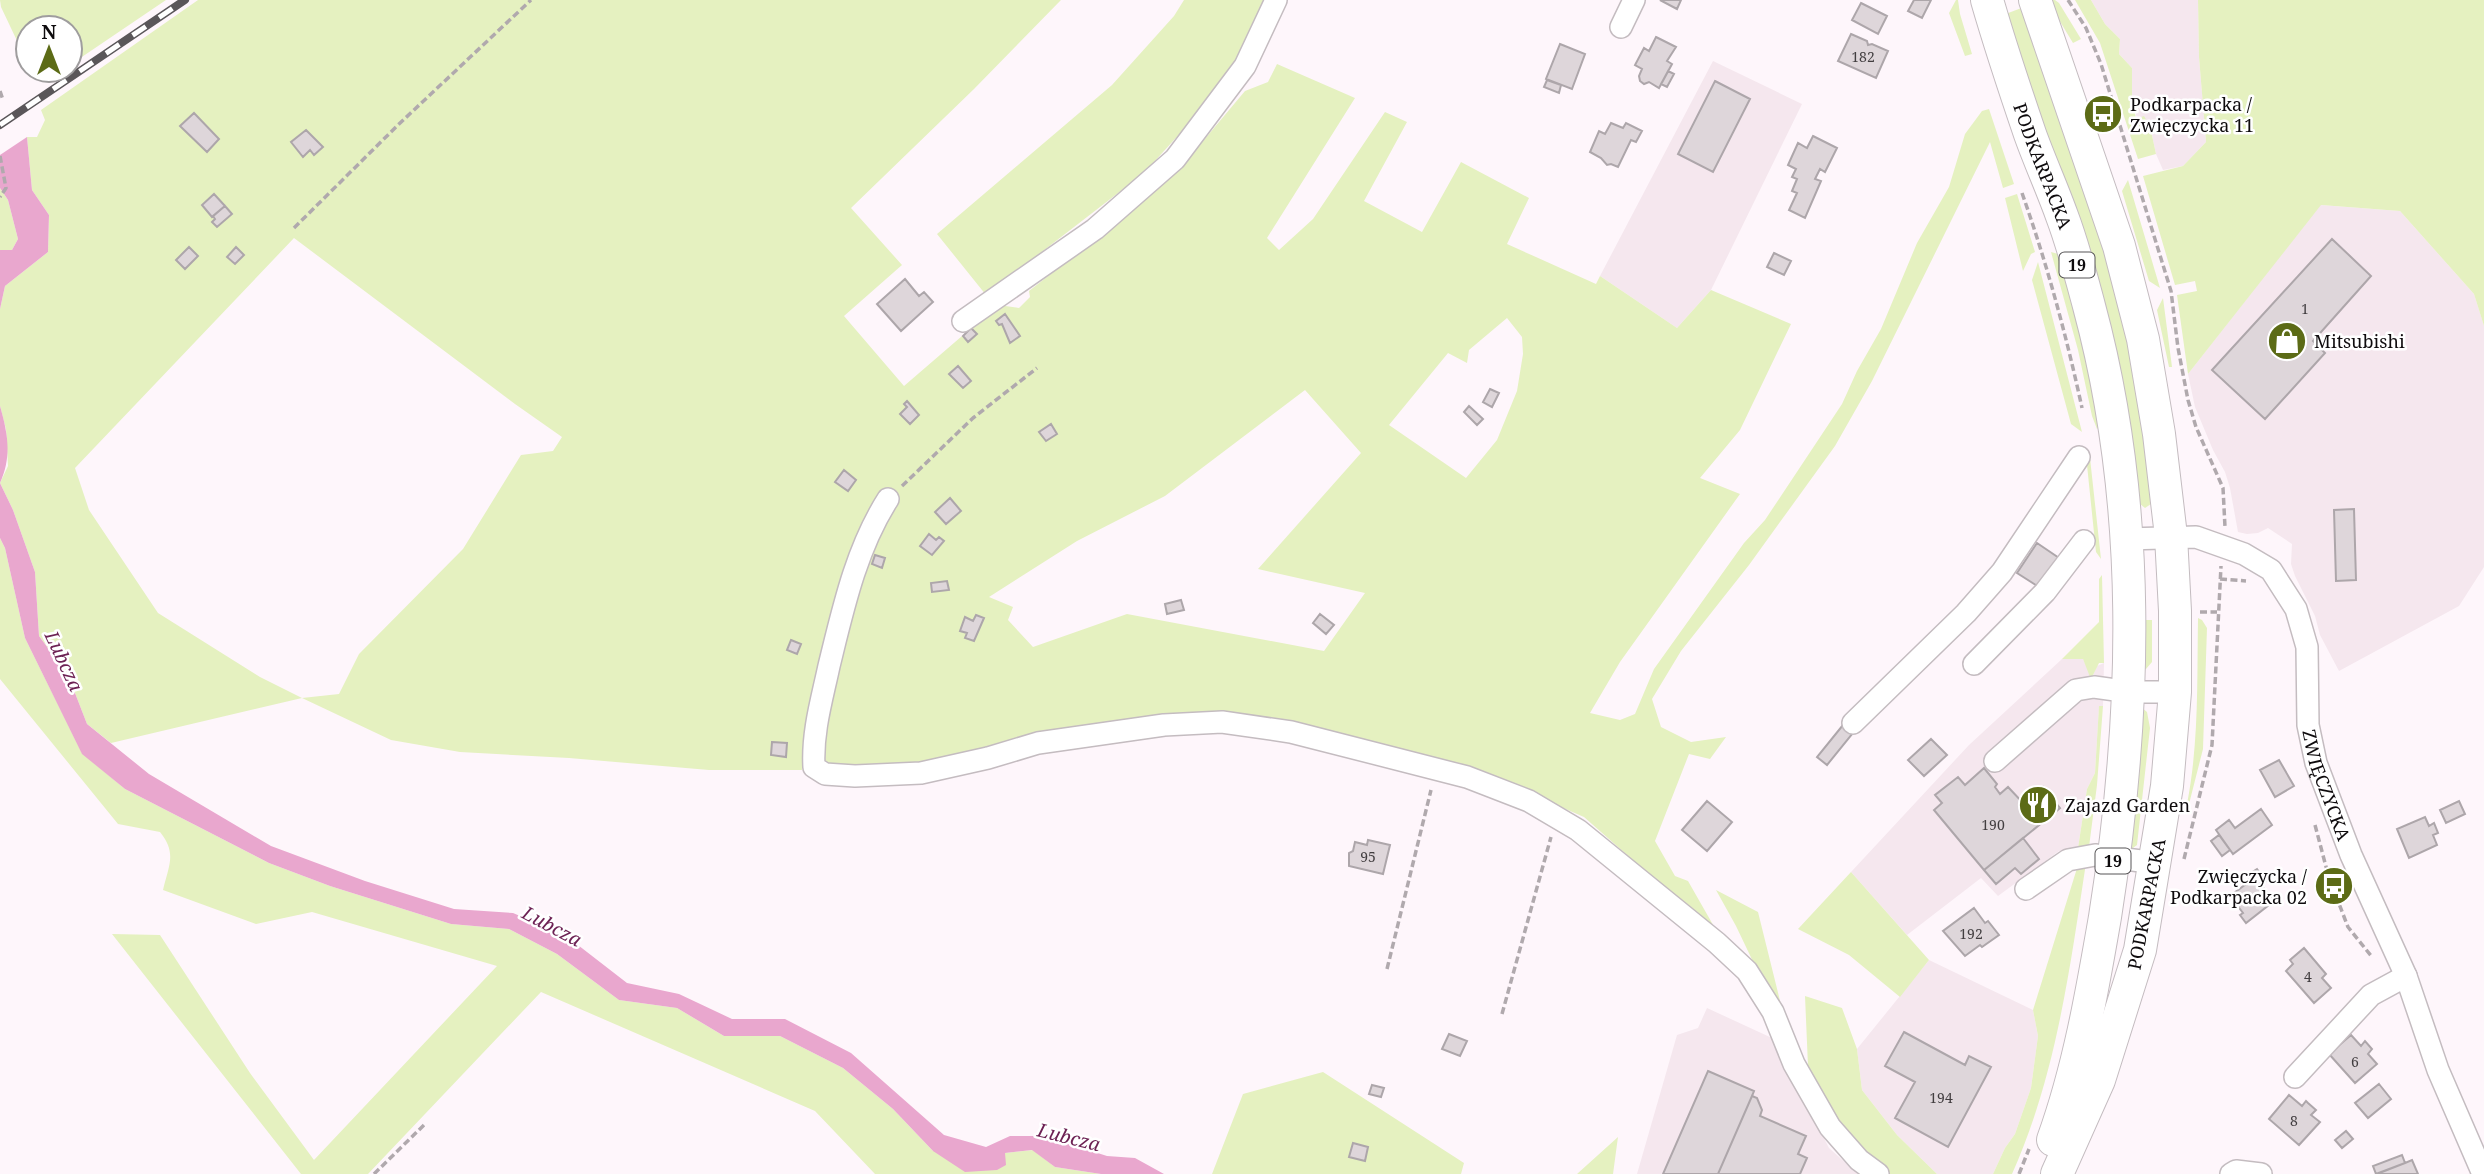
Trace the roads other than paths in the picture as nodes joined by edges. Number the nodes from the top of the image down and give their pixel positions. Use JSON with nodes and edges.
{"nodes":[{"id":1,"x":1276,"y":0,"type":"edge"},
{"id":2,"x":1634,"y":0,"type":"edge"},
{"id":3,"x":1987,"y":0,"type":"edge"},
{"id":4,"x":2035,"y":0,"type":"edge"},
{"id":5,"x":1622,"y":27,"type":"dead end"},
{"id":6,"x":963,"y":321,"type":"dead end"},
{"id":7,"x":2079,"y":457,"type":"dead end"},
{"id":8,"x":888,"y":499,"type":"road end"},
{"id":9,"x":2171,"y":536,"type":"junction"},
{"id":10,"x":2127,"y":539,"type":"junction"},
{"id":11,"x":2084,"y":541,"type":"dead end"},
{"id":12,"x":1975,"y":664,"type":"dead end"},
{"id":13,"x":2130,"y":692,"type":"junction"},
{"id":14,"x":2175,"y":692,"type":"junction"},
{"id":15,"x":1853,"y":723,"type":"dead end"},
{"id":16,"x":1995,"y":761,"type":"dead end"},
{"id":17,"x":2114,"y":858,"type":"junction"},
{"id":18,"x":2156,"y":863,"type":"junction"},
{"id":19,"x":2026,"y":889,"type":"dead end"},
{"id":20,"x":2406,"y":975,"type":"junction"},
{"id":21,"x":2295,"y":1077,"type":"dead end"},
{"id":22,"x":1878,"y":1174,"type":"edge"},
{"id":23,"x":2041,"y":1174,"type":"edge"},
{"id":24,"x":2057,"y":1174,"type":"edge"},
{"id":25,"x":2231,"y":1174,"type":"edge"},
{"id":26,"x":2261,"y":1174,"type":"edge"},
{"id":27,"x":2483,"y":1174,"type":"edge"}],
"edges":[{"from":1,"to":6,"type":"street"},
{"from":2,"to":5,"type":"street"},
{"from":3,"to":10,"type":"highway","name":"PODKARPACKA","number":"19"},
{"from":4,"to":9,"type":"highway","name":"PODKARPACKA","number":"19"},
{"from":7,"to":15,"type":"street"},
{"from":8,"to":22,"type":"street"},
{"from":9,"to":10,"type":"street"},
{"from":9,"to":14,"type":"highway","name":"PODKARPACKA","number":"19"},
{"from":9,"to":20,"type":"street","name":"ZWIĘCZYCKA"},
{"from":10,"to":13,"type":"highway","name":"PODKARPACKA","number":"19"},
{"from":11,"to":12,"type":"street"},
{"from":13,"to":14,"type":"street"},
{"from":13,"to":16,"type":"street"},
{"from":13,"to":17,"type":"highway","name":"PODKARPACKA","number":"19"},
{"from":14,"to":18,"type":"highway","name":"PODKARPACKA","number":"19"},
{"from":17,"to":18,"type":"street"},
{"from":17,"to":19,"type":"street"},
{"from":17,"to":23,"type":"highway","name":"PODKARPACKA","number":"19"},
{"from":18,"to":24,"type":"highway","name":"PODKARPACKA","number":"19"},
{"from":20,"to":21,"type":"street"},
{"from":20,"to":27,"type":"street","name":"ZWIĘCZYCKA"},
{"from":25,"to":26,"type":"street"}]}
